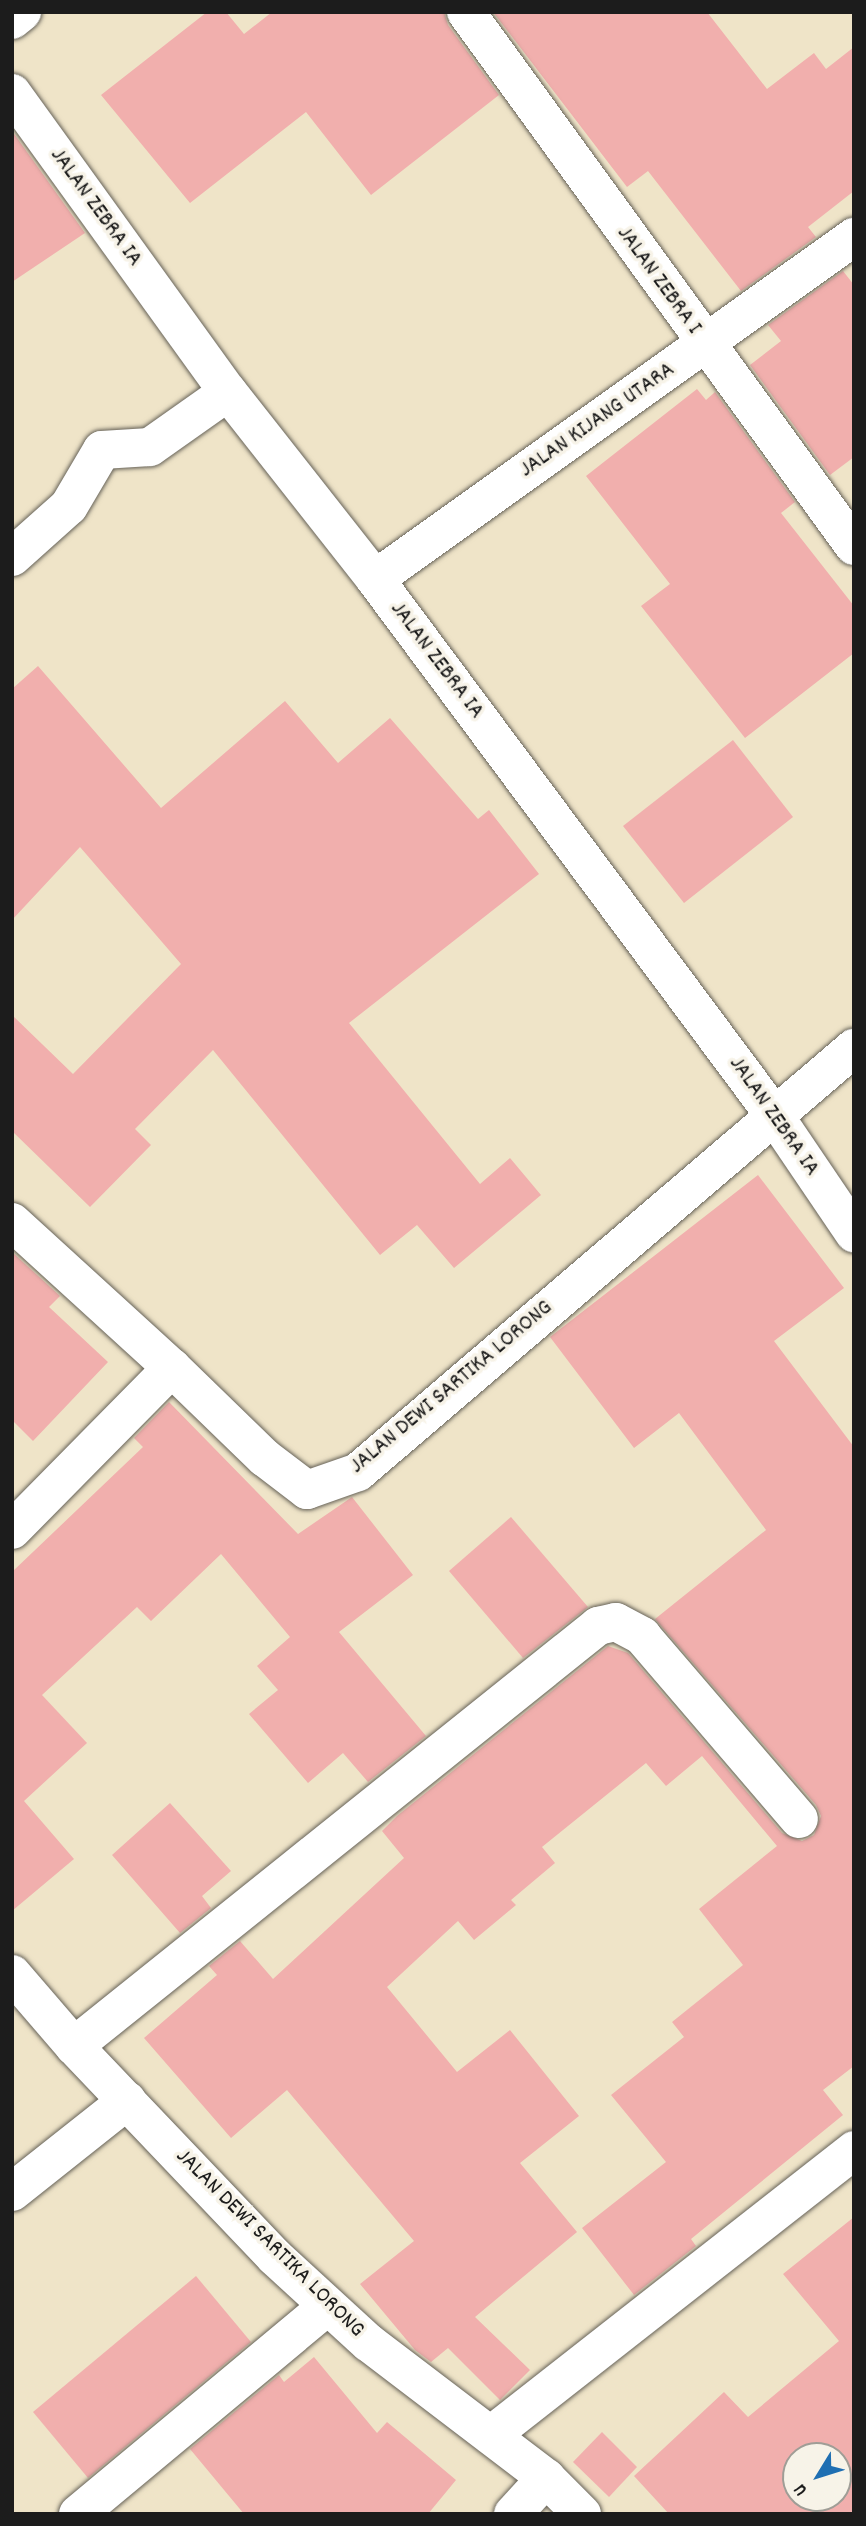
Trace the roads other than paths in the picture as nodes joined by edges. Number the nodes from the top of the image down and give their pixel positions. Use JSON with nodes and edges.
{"nodes":[{"id":1,"x":22,"y":12,"type":"edge"},
{"id":2,"x":466,"y":12,"type":"edge"},
{"id":3,"x":12,"y":20,"type":"edge"},
{"id":4,"x":12,"y":93,"type":"edge"},
{"id":5,"x":854,"y":237,"type":"edge"},
{"id":6,"x":704,"y":346,"type":"junction"},
{"id":7,"x":228,"y":392,"type":"junction"},
{"id":8,"x":854,"y":546,"type":"edge"},
{"id":9,"x":12,"y":557,"type":"edge"},
{"id":10,"x":375,"y":579,"type":"junction"},
{"id":11,"x":854,"y":1048,"type":"edge"},
{"id":12,"x":774,"y":1115,"type":"junction"},
{"id":13,"x":12,"y":1222,"type":"edge"},
{"id":14,"x":854,"y":1233,"type":"edge"},
{"id":15,"x":172,"y":1368,"type":"junction"},
{"id":16,"x":12,"y":1530,"type":"edge"},
{"id":17,"x":799,"y":1819,"type":"dead end"},
{"id":18,"x":12,"y":1974,"type":"edge"},
{"id":19,"x":74,"y":2046,"type":"junction"},
{"id":20,"x":127,"y":2101,"type":"junction"},
{"id":21,"x":854,"y":2150,"type":"edge"},
{"id":22,"x":12,"y":2192,"type":"edge"},
{"id":23,"x":328,"y":2306,"type":"junction"},
{"id":24,"x":491,"y":2435,"type":"junction"},
{"id":25,"x":545,"y":2478,"type":"junction"},
{"id":26,"x":78,"y":2514,"type":"edge"},
{"id":27,"x":513,"y":2514,"type":"edge"},
{"id":28,"x":582,"y":2514,"type":"edge"}],
"edges":[{"from":1,"to":3,"type":"street"},
{"from":2,"to":6,"type":"street","name":"JALAN ZEBRA I"},
{"from":4,"to":7,"type":"street","name":"JALAN ZEBRA IA"},
{"from":5,"to":6,"type":"street","name":"JALAN KIJANG UTARA"},
{"from":6,"to":8,"type":"street","name":"JALAN ZEBRA I"},
{"from":6,"to":10,"type":"street","name":"JALAN KIJANG UTARA"},
{"from":7,"to":9,"type":"street"},
{"from":7,"to":10,"type":"street","name":"JALAN ZEBRA IA"},
{"from":10,"to":12,"type":"street","name":"JALAN ZEBRA IA"},
{"from":11,"to":12,"type":"street"},
{"from":12,"to":14,"type":"street","name":"JALAN ZEBRA IA"},
{"from":12,"to":15,"type":"street","name":"JALAN DEWI SARTIKA LORONG"},
{"from":13,"to":15,"type":"street"},
{"from":15,"to":16,"type":"street"},
{"from":17,"to":19,"type":"street"},
{"from":18,"to":19,"type":"street","name":"JALAN DEWI SARTIKA LORONG"},
{"from":19,"to":20,"type":"street","name":"JALAN DEWI SARTIKA LORONG"},
{"from":20,"to":22,"type":"street"},
{"from":20,"to":23,"type":"street","name":"JALAN DEWI SARTIKA LORONG"},
{"from":21,"to":24,"type":"street"},
{"from":23,"to":24,"type":"street","name":"JALAN DEWI SARTIKA LORONG"},
{"from":23,"to":26,"type":"street"},
{"from":24,"to":25,"type":"street","name":"JALAN DEWI SARTIKA LORONG"},
{"from":25,"to":27,"type":"street"},
{"from":25,"to":28,"type":"street","name":"JALAN DEWI SARTIKA LORONG"}]}
